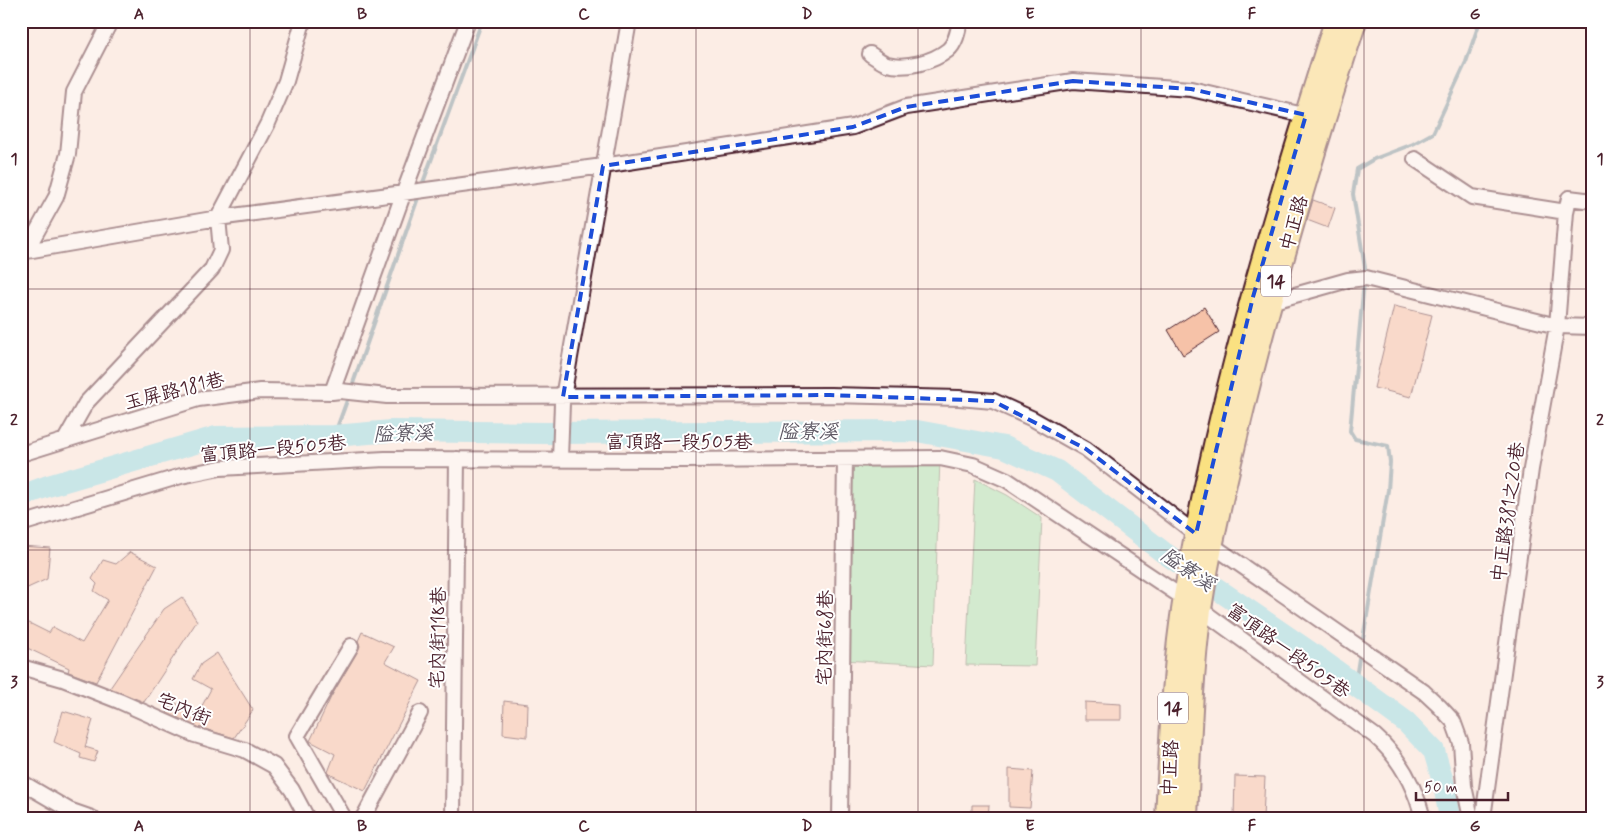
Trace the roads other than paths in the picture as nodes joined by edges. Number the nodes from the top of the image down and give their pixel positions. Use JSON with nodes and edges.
{"nodes":[{"id":1,"x":303,"y":21,"type":"edge"},
{"id":2,"x":468,"y":21,"type":"edge"},
{"id":3,"x":629,"y":21,"type":"edge"},
{"id":4,"x":960,"y":21,"type":"edge"},
{"id":5,"x":1336,"y":21,"type":"edge"},
{"id":6,"x":1354,"y":21,"type":"edge"},
{"id":7,"x":110,"y":22,"type":"edge"},
{"id":8,"x":870,"y":54,"type":"dead end"},
{"id":9,"x":1315,"y":118,"type":"junction"},
{"id":10,"x":1415,"y":160,"type":"dead end"},
{"id":11,"x":603,"y":166,"type":"junction"},
{"id":12,"x":411,"y":191,"type":"junction"},
{"id":13,"x":1593,"y":202,"type":"edge"},
{"id":14,"x":1566,"y":212,"type":"junction"},
{"id":15,"x":218,"y":218,"type":"junction"},
{"id":16,"x":24,"y":252,"type":"edge"},
{"id":17,"x":1261,"y":300,"type":"junction"},
{"id":18,"x":1558,"y":326,"type":"junction"},
{"id":19,"x":1593,"y":327,"type":"edge"},
{"id":20,"x":342,"y":392,"type":"junction"},
{"id":21,"x":563,"y":400,"type":"junction"},
{"id":22,"x":65,"y":440,"type":"junction"},
{"id":23,"x":21,"y":454,"type":"edge"},
{"id":24,"x":560,"y":455,"type":"junction"},
{"id":25,"x":457,"y":459,"type":"junction"},
{"id":26,"x":845,"y":459,"type":"junction"},
{"id":27,"x":21,"y":524,"type":"edge"},
{"id":28,"x":1204,"y":539,"type":"junction"},
{"id":29,"x":1192,"y":604,"type":"junction"},
{"id":30,"x":351,"y":646,"type":"dead end"},
{"id":31,"x":21,"y":667,"type":"edge"},
{"id":32,"x":420,"y":713,"type":"dead end"},
{"id":33,"x":21,"y":782,"type":"edge"},
{"id":34,"x":92,"y":818,"type":"edge"},
{"id":35,"x":307,"y":818,"type":"edge"},
{"id":36,"x":344,"y":818,"type":"edge"},
{"id":37,"x":363,"y":818,"type":"edge"},
{"id":38,"x":453,"y":818,"type":"edge"},
{"id":39,"x":840,"y":818,"type":"edge"},
{"id":40,"x":1167,"y":818,"type":"edge"},
{"id":41,"x":1186,"y":818,"type":"edge"},
{"id":42,"x":1423,"y":818,"type":"edge"},
{"id":43,"x":1471,"y":818,"type":"edge"},
{"id":44,"x":1482,"y":818,"type":"edge"}],
"edges":[{"from":1,"to":15,"type":"street"},
{"from":2,"to":12,"type":"street"},
{"from":3,"to":11,"type":"street"},
{"from":4,"to":8,"type":"street"},
{"from":5,"to":9,"type":"main road","name":"中正路","number":"14"},
{"from":6,"to":9,"type":"main road","name":"中正路","number":"14"},
{"from":7,"to":16,"type":"street"},
{"from":9,"to":11,"type":"street"},
{"from":9,"to":17,"type":"main road","name":"中正路","number":"14"},
{"from":10,"to":14,"type":"street"},
{"from":11,"to":12,"type":"street"},
{"from":11,"to":21,"type":"street"},
{"from":12,"to":15,"type":"street"},
{"from":12,"to":20,"type":"street"},
{"from":13,"to":14,"type":"street"},
{"from":14,"to":18,"type":"street","name":"中正路381之20巷"},
{"from":15,"to":16,"type":"street"},
{"from":15,"to":22,"type":"street"},
{"from":17,"to":18,"type":"street"},
{"from":17,"to":28,"type":"main road","name":"中正路","number":"14"},
{"from":18,"to":19,"type":"street"},
{"from":18,"to":44,"type":"street","name":"中正路381之20巷"},
{"from":20,"to":21,"type":"street","name":"玉屏路181巷"},
{"from":20,"to":22,"type":"street","name":"玉屏路181巷"},
{"from":21,"to":24,"type":"street"},
{"from":21,"to":28,"type":"street","name":"玉屏路181巷"},
{"from":22,"to":23,"type":"street","name":"玉屏路181巷"},
{"from":24,"to":25,"type":"street","name":"富頂路一段505巷"},
{"from":24,"to":26,"type":"street","name":"富頂路一段505巷"},
{"from":25,"to":27,"type":"street","name":"富頂路一段505巷"},
{"from":25,"to":38,"type":"street","name":"宅內街118巷"},
{"from":26,"to":29,"type":"street","name":"富頂路一段505巷"},
{"from":26,"to":39,"type":"street","name":"宅內街68巷"},
{"from":28,"to":29,"type":"main road","number":"14"},
{"from":28,"to":43,"type":"street","name":"玉屏路181巷"},
{"from":29,"to":40,"type":"main road","name":"中正路","number":"14"},
{"from":29,"to":41,"type":"main road","name":"中正路","number":"14"},
{"from":29,"to":42,"type":"street","name":"富頂路一段505巷"},
{"from":30,"to":36,"type":"street"},
{"from":31,"to":35,"type":"street","name":"宅內街"},
{"from":32,"to":37,"type":"street"},
{"from":33,"to":34,"type":"street"}]}
